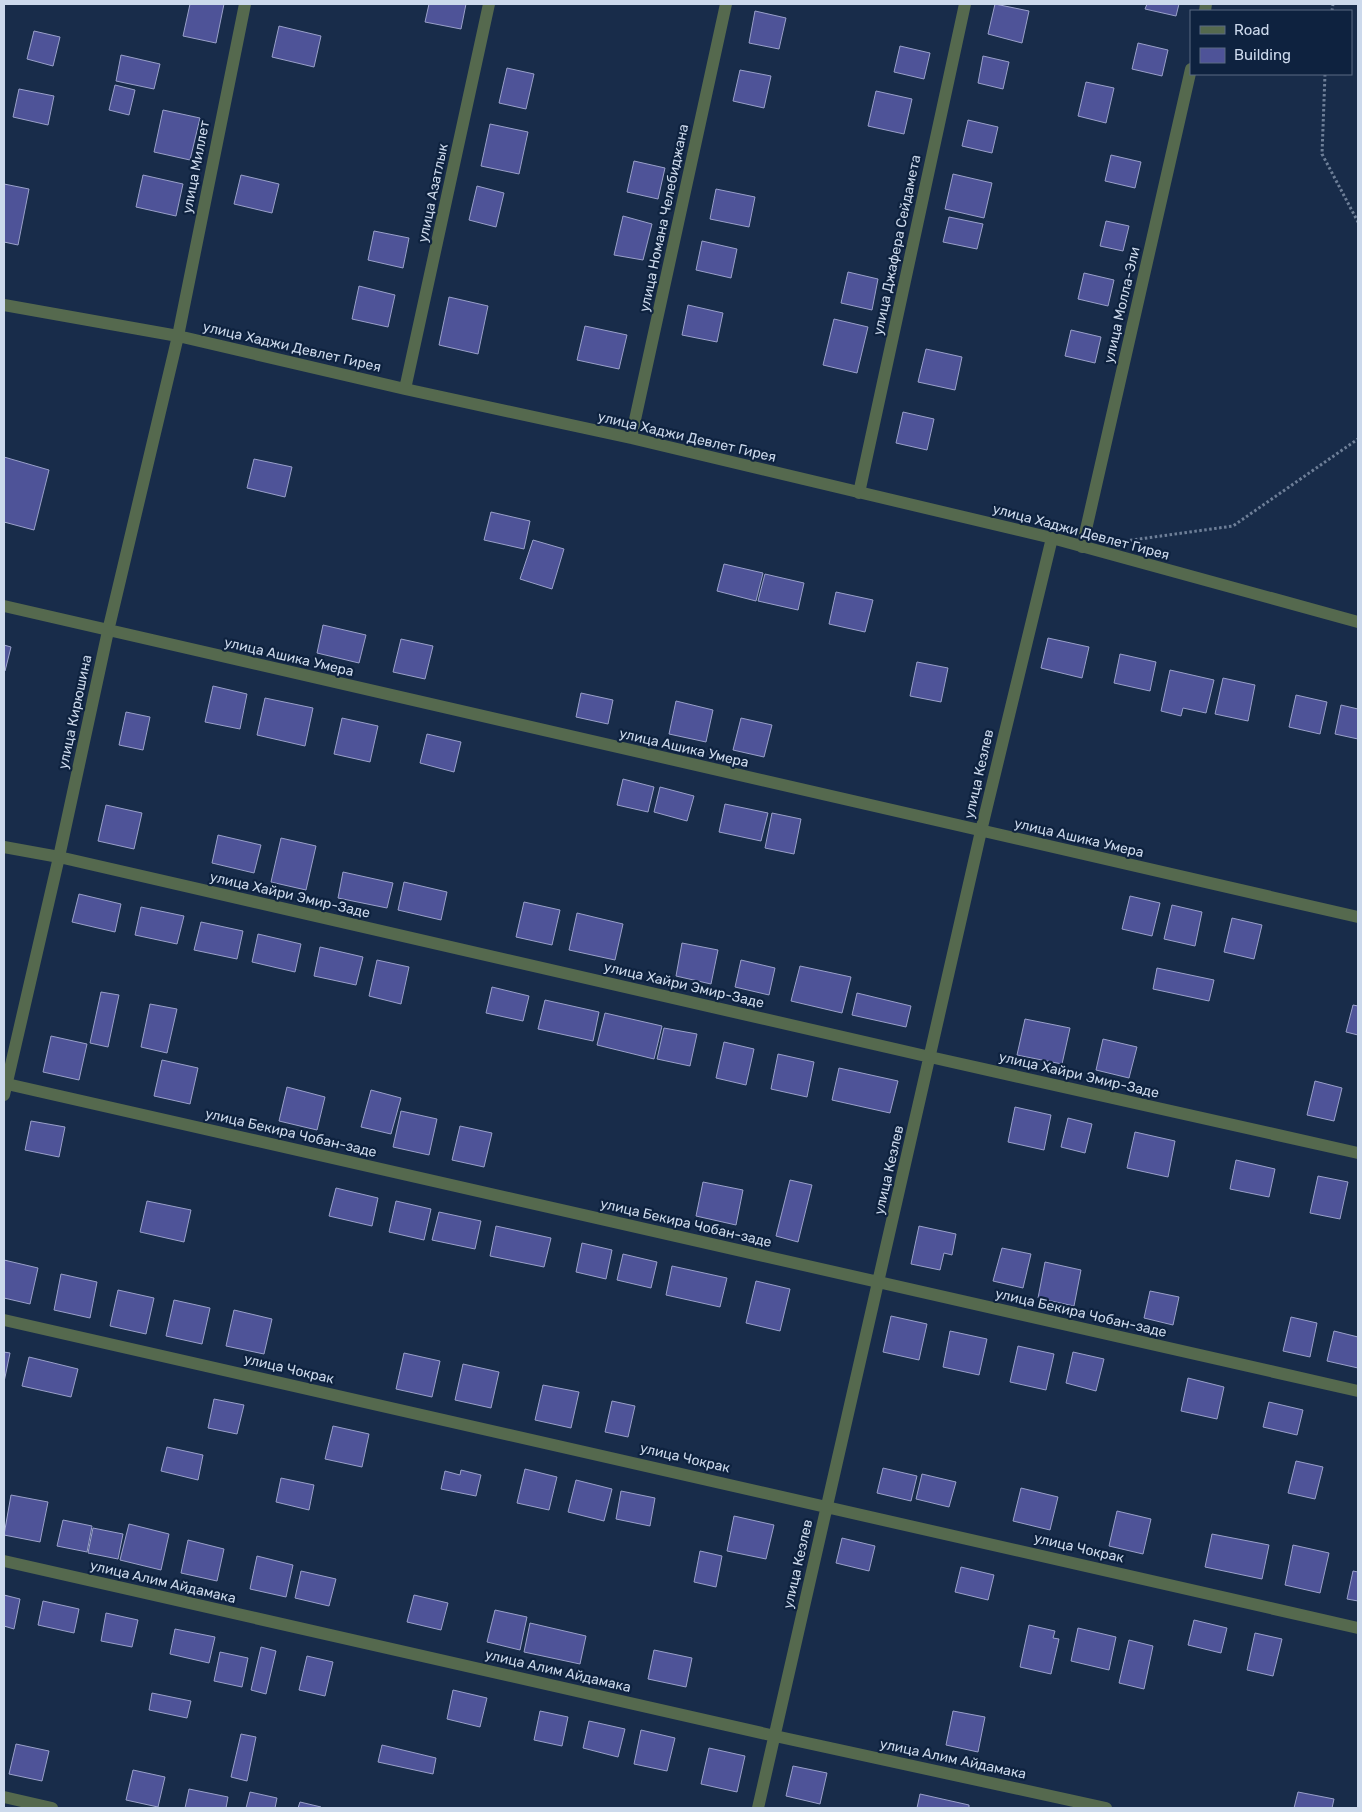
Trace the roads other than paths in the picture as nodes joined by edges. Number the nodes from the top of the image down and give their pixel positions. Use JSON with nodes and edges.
{"nodes":[{"id":1,"x":244,"y":4,"type":"edge"},
{"id":2,"x":489,"y":4,"type":"edge"},
{"id":3,"x":726,"y":4,"type":"edge"},
{"id":4,"x":965,"y":4,"type":"edge"},
{"id":5,"x":1190,"y":73,"type":"edge"},
{"id":6,"x":4,"y":305,"type":"edge"},
{"id":7,"x":178,"y":336,"type":"junction"},
{"id":8,"x":405,"y":389,"type":"junction"},
{"id":9,"x":631,"y":438,"type":"junction"},
{"id":10,"x":859,"y":493,"type":"junction"},
{"id":11,"x":1052,"y":538,"type":"junction"},
{"id":12,"x":1082,"y":546,"type":"junction"},
{"id":13,"x":4,"y":606,"type":"edge"},
{"id":14,"x":1358,"y":622,"type":"edge"},
{"id":15,"x":108,"y":631,"type":"junction"},
{"id":16,"x":981,"y":831,"type":"junction"},
{"id":17,"x":4,"y":847,"type":"edge"},
{"id":18,"x":59,"y":857,"type":"junction"},
{"id":19,"x":1358,"y":917,"type":"edge"},
{"id":20,"x":930,"y":1057,"type":"junction"},
{"id":21,"x":5,"y":1090,"type":"edge"},
{"id":22,"x":1358,"y":1153,"type":"edge"},
{"id":23,"x":880,"y":1282,"type":"junction"},
{"id":24,"x":4,"y":1320,"type":"edge"},
{"id":25,"x":1358,"y":1391,"type":"edge"},
{"id":26,"x":827,"y":1506,"type":"junction"},
{"id":27,"x":4,"y":1561,"type":"edge"},
{"id":28,"x":1358,"y":1628,"type":"edge"},
{"id":29,"x":775,"y":1736,"type":"junction"},
{"id":30,"x":4,"y":1797,"type":"edge"},
{"id":31,"x":52,"y":1808,"type":"edge"},
{"id":32,"x":758,"y":1808,"type":"edge"},
{"id":33,"x":1106,"y":1808,"type":"edge"}],
"edges":[{"from":1,"to":7,"type":"street","name":"улица Миллет"},
{"from":2,"to":8,"type":"street","name":"улица Азатлык"},
{"from":3,"to":9,"type":"street","name":"улица Номана Челебиджана"},
{"from":4,"to":10,"type":"street","name":"улица Джафера Сейдамета"},
{"from":5,"to":12,"type":"street","name":"улица Молла-Эли"},
{"from":6,"to":7,"type":"street","name":"улица Хаджи Девлет Гирея"},
{"from":7,"to":8,"type":"street","name":"улица Хаджи Девлет Гирея"},
{"from":7,"to":15,"type":"street","name":"улица Кирюшина"},
{"from":8,"to":9,"type":"street","name":"улица Хаджи Девлет Гирея"},
{"from":9,"to":10,"type":"street","name":"улица Хаджи Девлет Гирея"},
{"from":10,"to":11,"type":"street","name":"улица Хаджи Девлет Гирея"},
{"from":11,"to":12,"type":"street","name":"улица Хаджи Девлет Гирея"},
{"from":11,"to":16,"type":"street","name":"улица Кезлев"},
{"from":12,"to":14,"type":"street","name":"улица Хаджи Девлет Гирея"},
{"from":13,"to":15,"type":"street","name":"улица Ашика Умера"},
{"from":15,"to":16,"type":"street","name":"улица Ашика Умера"},
{"from":15,"to":18,"type":"street","name":"улица Кирюшина"},
{"from":16,"to":19,"type":"street","name":"улица Ашика Умера"},
{"from":16,"to":20,"type":"street","name":"улица Кезлев"},
{"from":17,"to":18,"type":"street","name":"улица Хайри Эмир-Заде"},
{"from":18,"to":20,"type":"street","name":"улица Хайри Эмир-Заде"},
{"from":18,"to":21,"type":"street","name":"улица Кирюшина"},
{"from":20,"to":22,"type":"street","name":"улица Хайри Эмир-Заде"},
{"from":20,"to":23,"type":"street","name":"улица Кезлев"},
{"from":21,"to":23,"type":"street","name":"улица Бекира Чобан-заде"},
{"from":23,"to":25,"type":"street","name":"улица Бекира Чобан-заде"},
{"from":23,"to":26,"type":"street","name":"улица Кезлев"},
{"from":24,"to":26,"type":"street","name":"улица Чокрак"},
{"from":26,"to":28,"type":"street","name":"улица Чокрак"},
{"from":26,"to":29,"type":"street","name":"улица Кезлев"},
{"from":27,"to":29,"type":"street","name":"улица Алим Айдамака"},
{"from":29,"to":32,"type":"street","name":"улица Кезлев"},
{"from":29,"to":33,"type":"street","name":"улица Алим Айдамака"},
{"from":30,"to":31,"type":"street"}]}
